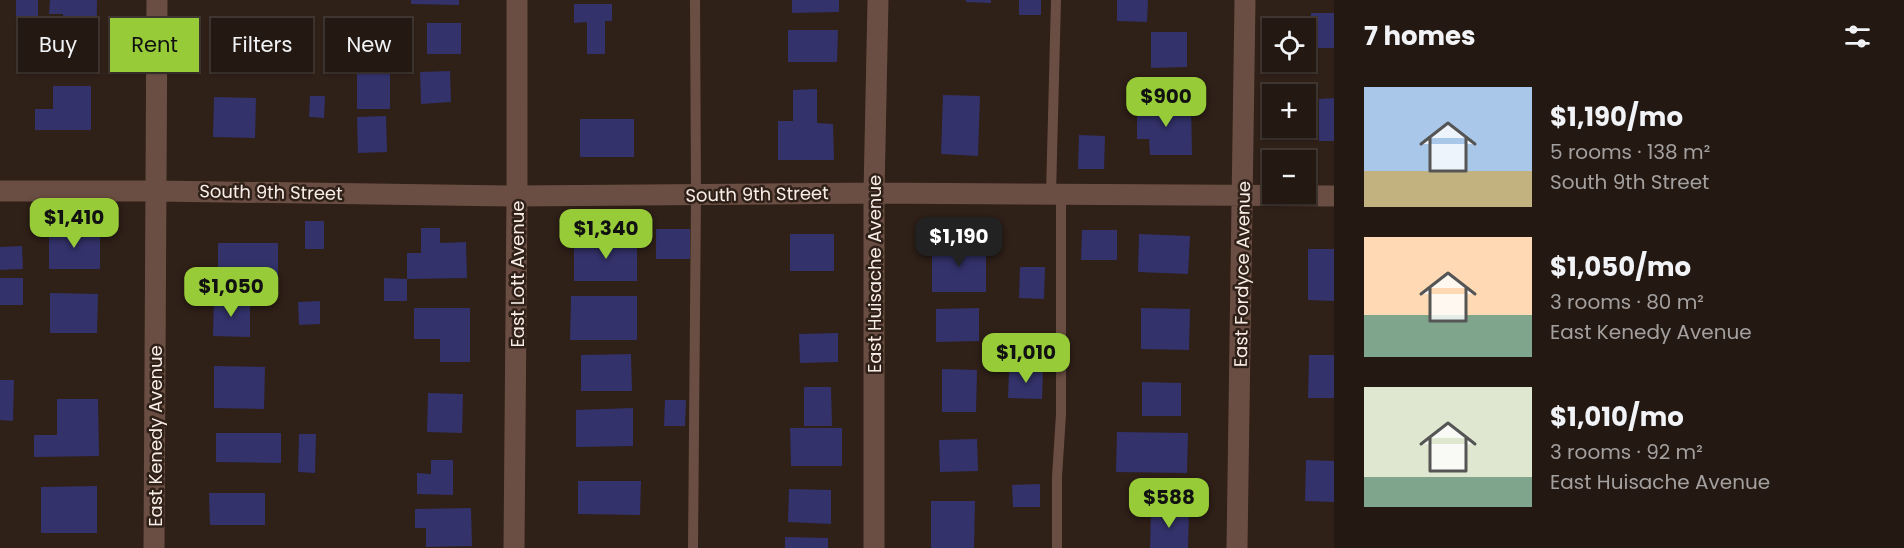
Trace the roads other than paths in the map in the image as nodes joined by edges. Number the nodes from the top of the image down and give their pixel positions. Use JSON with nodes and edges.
{"nodes":[{"id":1,"x":157,"y":0,"type":"edge"},
{"id":2,"x":517,"y":0,"type":"edge"},
{"id":3,"x":695,"y":0,"type":"edge"},
{"id":4,"x":878,"y":0,"type":"edge"},
{"id":5,"x":1056,"y":0,"type":"edge"},
{"id":6,"x":1245,"y":0,"type":"edge"},
{"id":7,"x":0,"y":191,"type":"edge"},
{"id":8,"x":156,"y":191,"type":"junction"},
{"id":9,"x":874,"y":193,"type":"junction"},
{"id":10,"x":696,"y":194,"type":"junction"},
{"id":11,"x":1056,"y":194,"type":"junction"},
{"id":12,"x":1243,"y":195,"type":"junction"},
{"id":13,"x":517,"y":196,"type":"junction"},
{"id":14,"x":1334,"y":196,"type":"edge"},
{"id":15,"x":154,"y":548,"type":"edge"},
{"id":16,"x":514,"y":548,"type":"edge"},
{"id":17,"x":693,"y":548,"type":"edge"},
{"id":18,"x":874,"y":548,"type":"edge"},
{"id":19,"x":1057,"y":548,"type":"edge"},
{"id":20,"x":1237,"y":548,"type":"edge"}],
"edges":[{"from":1,"to":8,"type":"street","name":"East Kenedy Avenue"},
{"from":2,"to":13,"type":"street","name":"East Lott Avenue"},
{"from":3,"to":10,"type":"lane"},
{"from":4,"to":9,"type":"street","name":"East Huisache Avenue"},
{"from":5,"to":11,"type":"lane"},
{"from":6,"to":12,"type":"street","name":"East Fordyce Avenue"},
{"from":7,"to":8,"type":"street","name":"South 9th Street"},
{"from":8,"to":13,"type":"street","name":"South 9th Street"},
{"from":8,"to":15,"type":"street","name":"East Kenedy Avenue"},
{"from":9,"to":10,"type":"street","name":"South 9th Street"},
{"from":9,"to":11,"type":"street","name":"South 9th Street"},
{"from":9,"to":18,"type":"street","name":"East Huisache Avenue"},
{"from":10,"to":13,"type":"street","name":"South 9th Street"},
{"from":10,"to":17,"type":"lane"},
{"from":11,"to":12,"type":"street","name":"South 9th Street"},
{"from":11,"to":19,"type":"lane"},
{"from":12,"to":14,"type":"street","name":"South 9th Street"},
{"from":12,"to":20,"type":"street","name":"East Fordyce Avenue"},
{"from":13,"to":16,"type":"street","name":"East Lott Avenue"}]}
